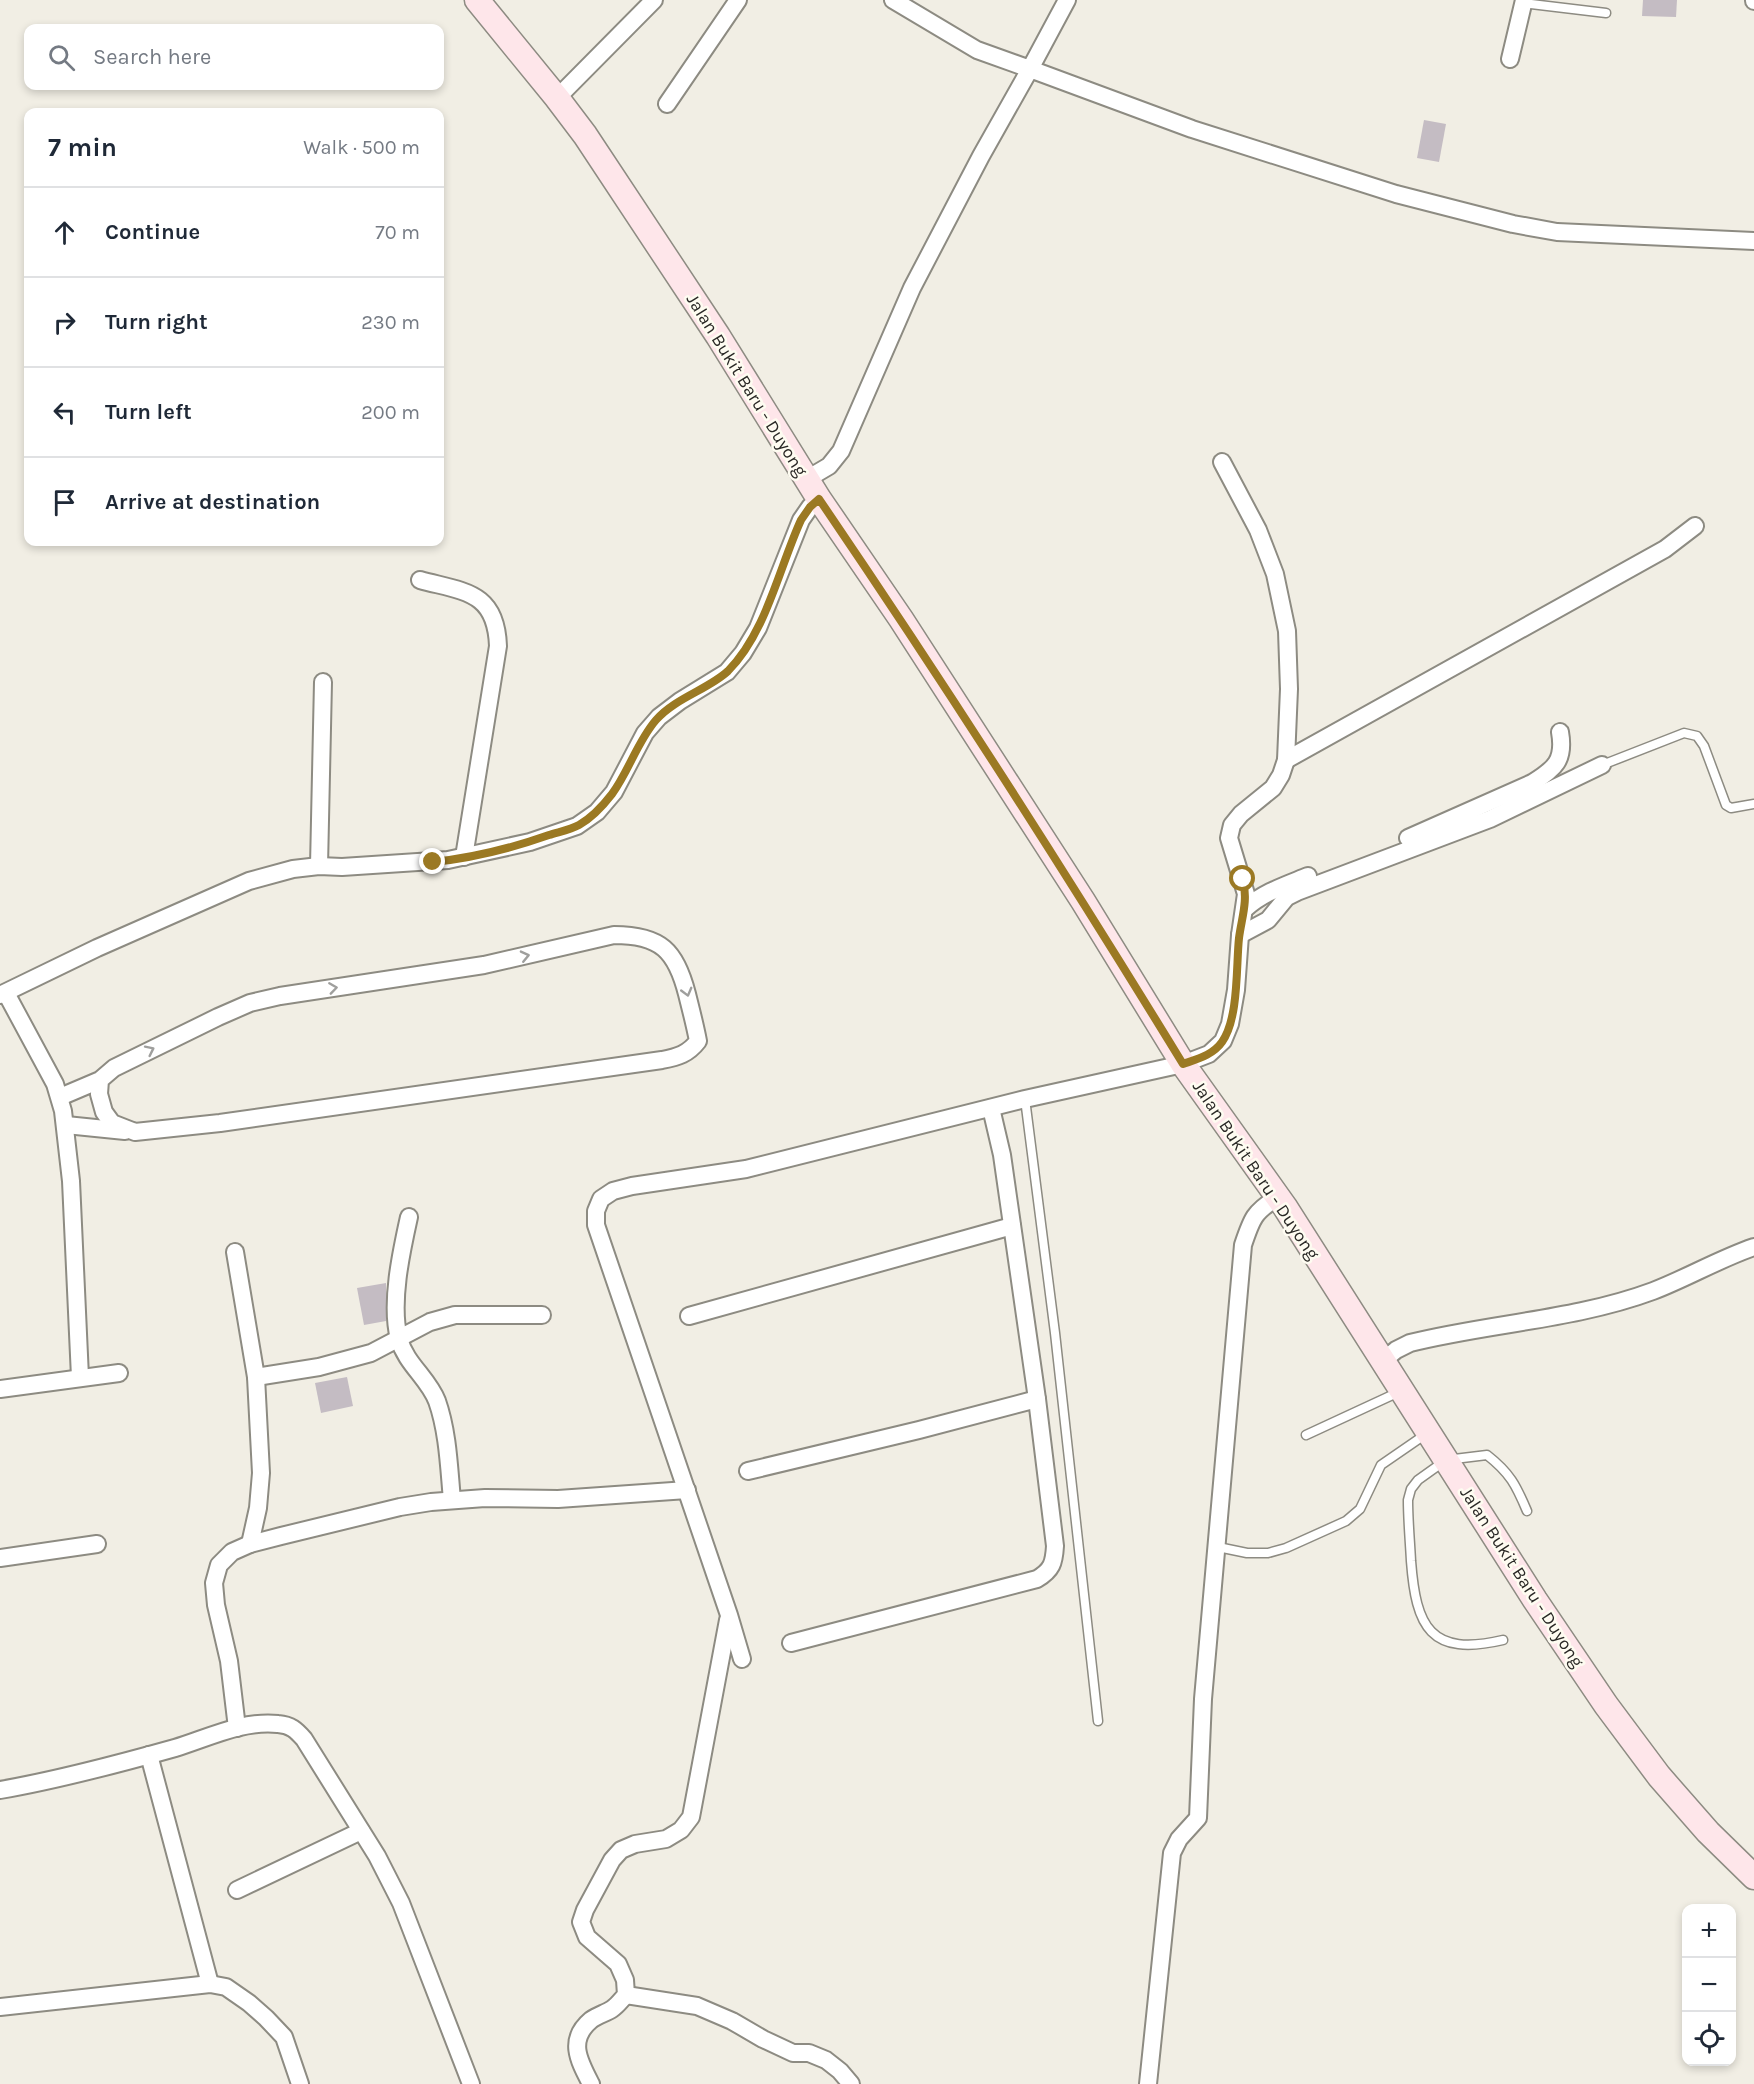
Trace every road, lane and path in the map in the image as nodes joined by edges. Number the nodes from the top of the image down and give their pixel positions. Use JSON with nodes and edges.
{"nodes":[{"id":1,"x":477,"y":0,"type":"edge"},
{"id":2,"x":654,"y":0,"type":"edge"},
{"id":3,"x":738,"y":0,"type":"edge"},
{"id":4,"x":893,"y":0,"type":"edge"},
{"id":5,"x":1067,"y":0,"type":"edge"},
{"id":6,"x":1524,"y":2,"type":"edge"},
{"id":7,"x":1606,"y":13,"type":"dead end"},
{"id":8,"x":1510,"y":59,"type":"dead end"},
{"id":9,"x":1030,"y":69,"type":"junction"},
{"id":10,"x":557,"y":98,"type":"junction"},
{"id":11,"x":667,"y":104,"type":"dead end"},
{"id":12,"x":1754,"y":241,"type":"edge"},
{"id":13,"x":1222,"y":462,"type":"dead end"},
{"id":14,"x":813,"y":489,"type":"junction"},
{"id":15,"x":1695,"y":526,"type":"dead end"},
{"id":16,"x":420,"y":580,"type":"dead end"},
{"id":17,"x":323,"y":682,"type":"dead end"},
{"id":18,"x":1560,"y":732,"type":"dead end"},
{"id":19,"x":1286,"y":760,"type":"junction"},
{"id":20,"x":1602,"y":765,"type":"joint"},
{"id":21,"x":1754,"y":804,"type":"edge"},
{"id":22,"x":464,"y":857,"type":"junction"},
{"id":23,"x":319,"y":866,"type":"junction"},
{"id":24,"x":1246,"y":908,"type":"junction"},
{"id":25,"x":1240,"y":934,"type":"junction"},
{"id":26,"x":3,"y":994,"type":"edge"},
{"id":27,"x":1183,"y":1064,"type":"junction"},
{"id":28,"x":100,"y":1080,"type":"junction"},
{"id":29,"x":60,"y":1097,"type":"junction"},
{"id":30,"x":1024,"y":1099,"type":"junction"},
{"id":31,"x":991,"y":1108,"type":"junction"},
{"id":32,"x":66,"y":1125,"type":"junction"},
{"id":33,"x":135,"y":1132,"type":"junction"},
{"id":34,"x":1278,"y":1197,"type":"junction"},
{"id":35,"x":409,"y":1217,"type":"dead end"},
{"id":36,"x":1012,"y":1226,"type":"junction"},
{"id":37,"x":1754,"y":1247,"type":"edge"},
{"id":38,"x":235,"y":1252,"type":"dead end"},
{"id":39,"x":542,"y":1315,"type":"dead end"},
{"id":40,"x":689,"y":1316,"type":"dead end"},
{"id":41,"x":399,"y":1338,"type":"junction"},
{"id":42,"x":1383,"y":1361,"type":"junction"},
{"id":43,"x":119,"y":1373,"type":"dead end"},
{"id":44,"x":80,"y":1377,"type":"junction"},
{"id":45,"x":256,"y":1377,"type":"junction"},
{"id":46,"x":0,"y":1389,"type":"edge"},
{"id":47,"x":1401,"y":1390,"type":"junction"},
{"id":48,"x":1037,"y":1399,"type":"junction"},
{"id":49,"x":1428,"y":1432,"type":"junction"},
{"id":50,"x":1306,"y":1436,"type":"dead end"},
{"id":51,"x":1446,"y":1460,"type":"junction"},
{"id":52,"x":748,"y":1471,"type":"dead end"},
{"id":53,"x":687,"y":1490,"type":"junction"},
{"id":54,"x":452,"y":1500,"type":"junction"},
{"id":55,"x":1527,"y":1511,"type":"dead end"},
{"id":56,"x":97,"y":1544,"type":"dead end"},
{"id":57,"x":250,"y":1544,"type":"junction"},
{"id":58,"x":1218,"y":1547,"type":"junction"},
{"id":59,"x":0,"y":1558,"type":"edge"},
{"id":60,"x":729,"y":1615,"type":"junction"},
{"id":61,"x":1503,"y":1640,"type":"dead end"},
{"id":62,"x":791,"y":1643,"type":"dead end"},
{"id":63,"x":742,"y":1659,"type":"dead end"},
{"id":64,"x":1098,"y":1721,"type":"dead end"},
{"id":65,"x":237,"y":1728,"type":"junction"},
{"id":66,"x":149,"y":1755,"type":"junction"},
{"id":67,"x":0,"y":1790,"type":"edge"},
{"id":68,"x":362,"y":1831,"type":"junction"},
{"id":69,"x":1754,"y":1876,"type":"edge"},
{"id":70,"x":237,"y":1890,"type":"dead end"},
{"id":71,"x":210,"y":1984,"type":"junction"},
{"id":72,"x":626,"y":1995,"type":"junction"},
{"id":73,"x":0,"y":2007,"type":"edge"},
{"id":74,"x":300,"y":2084,"type":"edge"},
{"id":75,"x":471,"y":2084,"type":"edge"},
{"id":76,"x":591,"y":2084,"type":"edge"},
{"id":77,"x":851,"y":2084,"type":"edge"},
{"id":78,"x":1148,"y":2084,"type":"edge"}],
"edges":[{"from":1,"to":10,"type":"main road","name":"Jalan Bukit Baru - Duyong"},
{"from":2,"to":10,"type":"street"},
{"from":3,"to":11,"type":"street"},
{"from":4,"to":9,"type":"street"},
{"from":5,"to":9,"type":"street"},
{"from":6,"to":7,"type":"lane"},
{"from":6,"to":8,"type":"street"},
{"from":9,"to":12,"type":"street"},
{"from":9,"to":14,"type":"street"},
{"from":10,"to":14,"type":"main road","name":"Jalan Bukit Baru - Duyong"},
{"from":13,"to":19,"type":"street"},
{"from":14,"to":22,"type":"street"},
{"from":14,"to":27,"type":"main road","name":"Jalan Bukit Baru - Duyong"},
{"from":15,"to":19,"type":"street"},
{"from":16,"to":22,"type":"street"},
{"from":17,"to":23,"type":"street"},
{"from":18,"to":24,"type":"street"},
{"from":19,"to":24,"type":"street"},
{"from":20,"to":21,"type":"lane"},
{"from":20,"to":25,"type":"street"},
{"from":22,"to":23,"type":"street"},
{"from":23,"to":26,"type":"street"},
{"from":24,"to":25,"type":"street"},
{"from":25,"to":27,"type":"street"},
{"from":26,"to":29,"type":"street"},
{"from":27,"to":30,"type":"street"},
{"from":27,"to":34,"type":"main road","name":"Jalan Bukit Baru - Duyong"},
{"from":28,"to":29,"type":"street"},
{"from":28,"to":33,"type":"street"},
{"from":28,"to":33,"type":"street","one_way":true},
{"from":29,"to":32,"type":"street"},
{"from":30,"to":31,"type":"street"},
{"from":30,"to":64,"type":"lane"},
{"from":31,"to":36,"type":"street"},
{"from":31,"to":53,"type":"street"},
{"from":32,"to":33,"type":"street"},
{"from":32,"to":44,"type":"street"},
{"from":34,"to":42,"type":"main road","name":"Jalan Bukit Baru - Duyong"},
{"from":34,"to":58,"type":"street"},
{"from":35,"to":41,"type":"street"},
{"from":36,"to":40,"type":"street"},
{"from":36,"to":48,"type":"street"},
{"from":37,"to":42,"type":"street"},
{"from":38,"to":45,"type":"street"},
{"from":39,"to":41,"type":"street"},
{"from":41,"to":45,"type":"street"},
{"from":41,"to":54,"type":"street"},
{"from":42,"to":47,"type":"main road","name":"Jalan Bukit Baru - Duyong"},
{"from":43,"to":44,"type":"street"},
{"from":44,"to":46,"type":"street"},
{"from":45,"to":57,"type":"street"},
{"from":47,"to":49,"type":"main road","name":"Jalan Bukit Baru - Duyong"},
{"from":47,"to":50,"type":"lane"},
{"from":48,"to":52,"type":"street"},
{"from":48,"to":62,"type":"street"},
{"from":49,"to":51,"type":"main road","name":"Jalan Bukit Baru - Duyong"},
{"from":49,"to":58,"type":"lane"},
{"from":51,"to":55,"type":"lane"},
{"from":51,"to":61,"type":"lane"},
{"from":51,"to":69,"type":"main road","name":"Jalan Bukit Baru - Duyong"},
{"from":53,"to":54,"type":"street"},
{"from":53,"to":60,"type":"street"},
{"from":54,"to":57,"type":"street"},
{"from":56,"to":59,"type":"street"},
{"from":57,"to":65,"type":"street"},
{"from":58,"to":78,"type":"street"},
{"from":60,"to":63,"type":"street"},
{"from":60,"to":72,"type":"street"},
{"from":65,"to":66,"type":"street"},
{"from":65,"to":68,"type":"street"},
{"from":66,"to":67,"type":"street"},
{"from":66,"to":71,"type":"street"},
{"from":68,"to":70,"type":"street"},
{"from":68,"to":75,"type":"street"},
{"from":71,"to":73,"type":"street"},
{"from":71,"to":74,"type":"street"},
{"from":72,"to":76,"type":"street"},
{"from":72,"to":77,"type":"street"}]}
